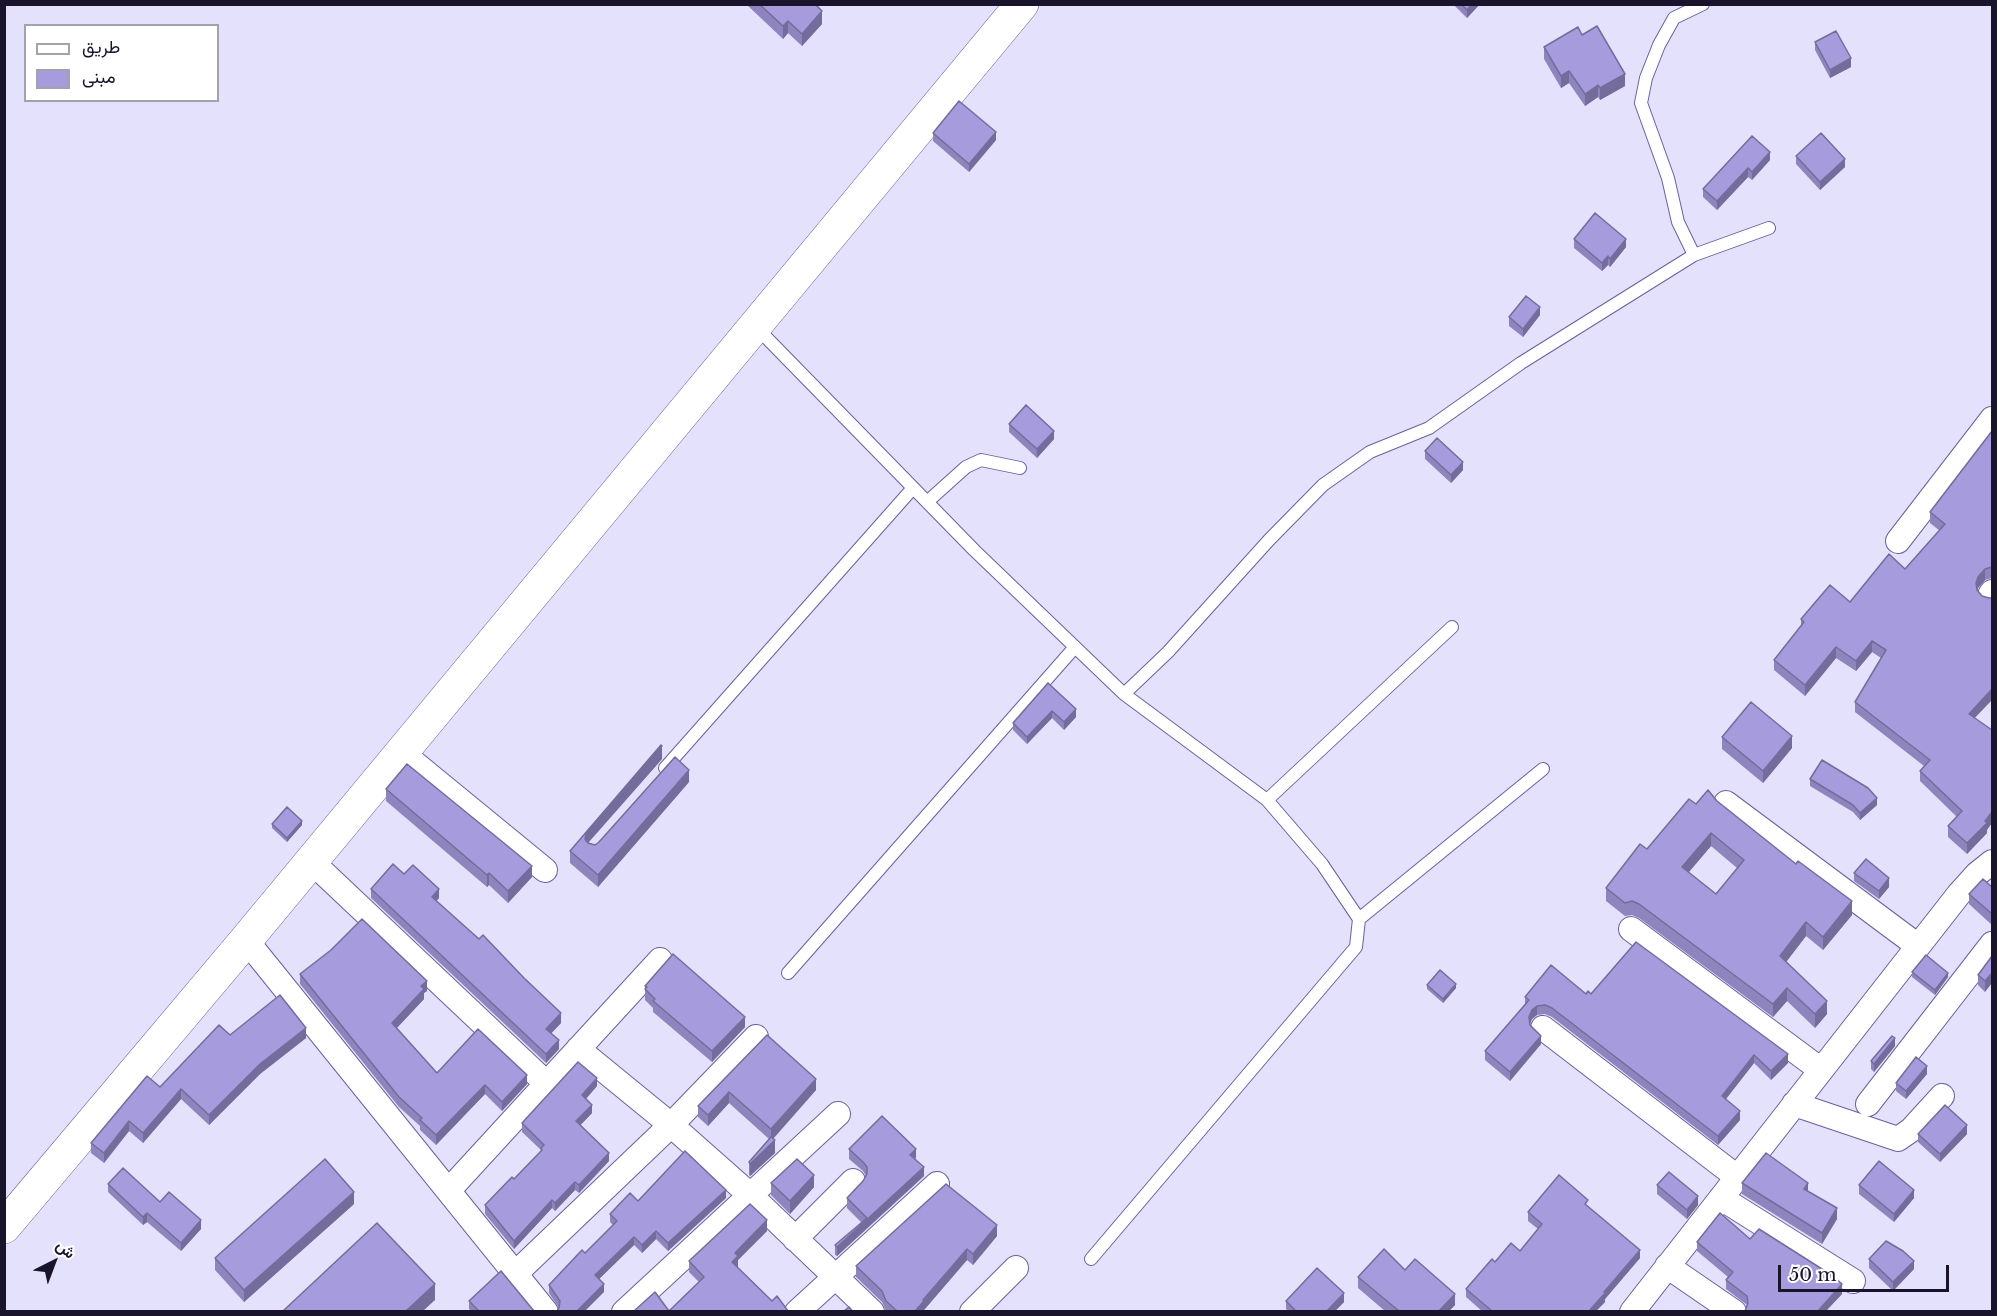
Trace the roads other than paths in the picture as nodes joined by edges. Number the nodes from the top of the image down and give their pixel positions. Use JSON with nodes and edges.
{"nodes":[{"id":1,"x":1023,"y":4,"type":"edge"},
{"id":2,"x":1703,"y":4,"type":"edge"},
{"id":3,"x":1769,"y":228,"type":"dead end"},
{"id":4,"x":1694,"y":255,"type":"junction"},
{"id":5,"x":755,"y":327,"type":"junction"},
{"id":6,"x":1992,"y":419,"type":"edge"},
{"id":7,"x":1020,"y":468,"type":"dead end"},
{"id":8,"x":913,"y":488,"type":"junction"},
{"id":9,"x":927,"y":502,"type":"junction"},
{"id":10,"x":1898,"y":541,"type":"dead end"},
{"id":11,"x":1452,"y":627,"type":"dead end"},
{"id":12,"x":1075,"y":647,"type":"junction"},
{"id":13,"x":1124,"y":694,"type":"junction"},
{"id":14,"x":401,"y":752,"type":"junction"},
{"id":15,"x":1544,"y":769,"type":"dead end"},
{"id":16,"x":656,"y":779,"type":"edge"},
{"id":17,"x":1267,"y":800,"type":"junction"},
{"id":18,"x":1726,"y":803,"type":"dead end"},
{"id":19,"x":311,"y":861,"type":"junction"},
{"id":20,"x":1992,"y":862,"type":"edge"},
{"id":21,"x":546,"y":870,"type":"dead end"},
{"id":22,"x":1359,"y":919,"type":"junction"},
{"id":23,"x":1631,"y":929,"type":"dead end"},
{"id":24,"x":246,"y":940,"type":"junction"},
{"id":25,"x":1992,"y":944,"type":"edge"},
{"id":26,"x":1918,"y":946,"type":"junction"},
{"id":27,"x":660,"y":960,"type":"dead end"},
{"id":28,"x":788,"y":973,"type":"dead end"},
{"id":29,"x":1543,"y":1028,"type":"dead end"},
{"id":30,"x":756,"y":1037,"type":"dead end"},
{"id":31,"x":578,"y":1049,"type":"junction"},
{"id":32,"x":1821,"y":1070,"type":"junction"},
{"id":33,"x":546,"y":1083,"type":"junction"},
{"id":34,"x":1942,"y":1096,"type":"dead end"},
{"id":35,"x":1794,"y":1104,"type":"junction"},
{"id":36,"x":1868,"y":1104,"type":"dead end"},
{"id":37,"x":838,"y":1114,"type":"dead end"},
{"id":38,"x":671,"y":1125,"type":"junction"},
{"id":39,"x":1737,"y":1177,"type":"junction"},
{"id":40,"x":853,"y":1181,"type":"dead end"},
{"id":41,"x":937,"y":1184,"type":"dead end"},
{"id":42,"x":449,"y":1190,"type":"junction"},
{"id":43,"x":749,"y":1194,"type":"junction"},
{"id":44,"x":1721,"y":1198,"type":"junction"},
{"id":45,"x":4,"y":1227,"type":"edge"},
{"id":46,"x":795,"y":1239,"type":"junction"},
{"id":47,"x":1091,"y":1259,"type":"dead end"},
{"id":48,"x":1667,"y":1266,"type":"junction"},
{"id":49,"x":1016,"y":1268,"type":"dead end"},
{"id":50,"x":515,"y":1274,"type":"junction"},
{"id":51,"x":835,"y":1276,"type":"junction"},
{"id":52,"x":1853,"y":1281,"type":"dead end"},
{"id":53,"x":982,"y":1308,"type":"edge"},
{"id":54,"x":546,"y":1311,"type":"edge"},
{"id":55,"x":624,"y":1311,"type":"edge"},
{"id":56,"x":796,"y":1311,"type":"edge"},
{"id":57,"x":872,"y":1311,"type":"edge"},
{"id":58,"x":1632,"y":1311,"type":"edge"},
{"id":59,"x":1734,"y":1311,"type":"edge"}],
"edges":[{"from":1,"to":5,"type":"street"},
{"from":2,"to":4,"type":"lane"},
{"from":3,"to":4,"type":"lane"},
{"from":4,"to":13,"type":"lane"},
{"from":5,"to":8,"type":"lane"},
{"from":5,"to":14,"type":"street"},
{"from":6,"to":10,"type":"street"},
{"from":7,"to":9,"type":"lane"},
{"from":8,"to":9,"type":"lane"},
{"from":8,"to":16,"type":"lane"},
{"from":9,"to":12,"type":"lane"},
{"from":11,"to":17,"type":"lane"},
{"from":12,"to":13,"type":"lane"},
{"from":12,"to":28,"type":"lane"},
{"from":13,"to":17,"type":"lane"},
{"from":14,"to":19,"type":"street"},
{"from":14,"to":21,"type":"street"},
{"from":15,"to":22,"type":"lane"},
{"from":17,"to":22,"type":"lane"},
{"from":18,"to":26,"type":"street"},
{"from":19,"to":24,"type":"street"},
{"from":19,"to":33,"type":"street"},
{"from":20,"to":26,"type":"street"},
{"from":22,"to":47,"type":"lane"},
{"from":23,"to":32,"type":"street"},
{"from":24,"to":42,"type":"street"},
{"from":24,"to":45,"type":"street"},
{"from":25,"to":36,"type":"street"},
{"from":26,"to":32,"type":"street"},
{"from":27,"to":31,"type":"street"},
{"from":29,"to":39,"type":"street"},
{"from":30,"to":38,"type":"street"},
{"from":31,"to":33,"type":"street"},
{"from":31,"to":38,"type":"street"},
{"from":32,"to":35,"type":"street"},
{"from":33,"to":42,"type":"street"},
{"from":34,"to":35,"type":"street"},
{"from":35,"to":39,"type":"street"},
{"from":37,"to":43,"type":"street"},
{"from":38,"to":43,"type":"street"},
{"from":38,"to":50,"type":"street"},
{"from":39,"to":44,"type":"street"},
{"from":40,"to":46,"type":"street"},
{"from":41,"to":51,"type":"street"},
{"from":42,"to":50,"type":"street"},
{"from":43,"to":46,"type":"street"},
{"from":43,"to":55,"type":"street"},
{"from":44,"to":48,"type":"street"},
{"from":44,"to":52,"type":"street"},
{"from":46,"to":51,"type":"street"},
{"from":48,"to":58,"type":"street"},
{"from":48,"to":59,"type":"street"},
{"from":49,"to":53,"type":"street"},
{"from":50,"to":54,"type":"street"},
{"from":51,"to":56,"type":"street"},
{"from":51,"to":57,"type":"street"}]}
